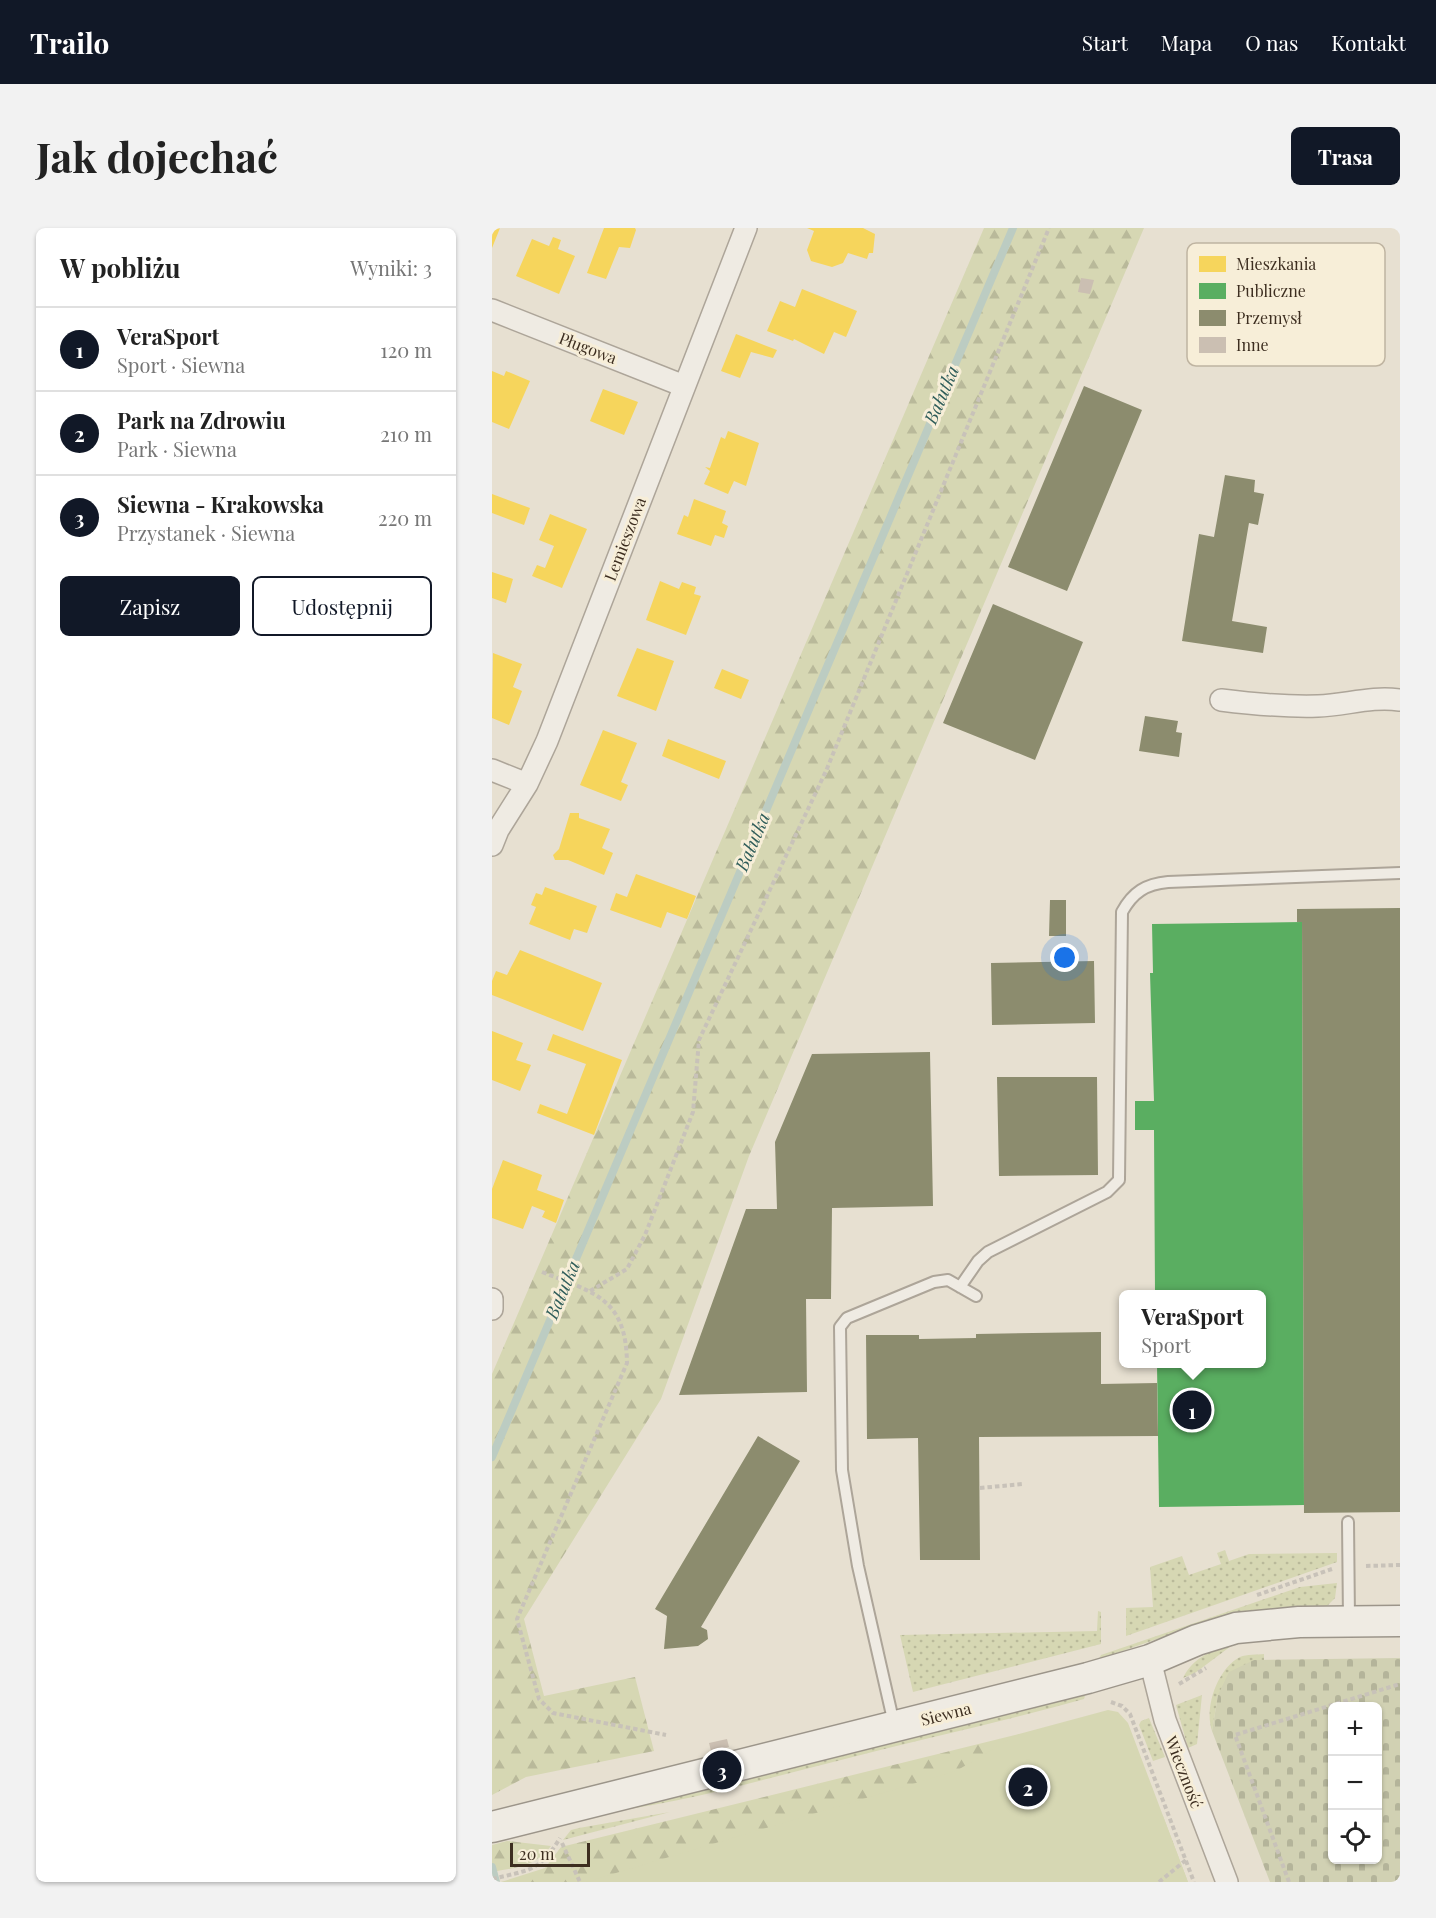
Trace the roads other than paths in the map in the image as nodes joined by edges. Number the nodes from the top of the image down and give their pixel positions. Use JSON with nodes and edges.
{"nodes":[{"id":1,"x":746,"y":228,"type":"edge"},
{"id":2,"x":492,"y":310,"type":"edge"},
{"id":3,"x":684,"y":386,"type":"junction"},
{"id":4,"x":1221,"y":700,"type":"dead end"},
{"id":5,"x":1400,"y":700,"type":"edge"},
{"id":6,"x":492,"y":770,"type":"edge"},
{"id":7,"x":527,"y":784,"type":"junction"},
{"id":8,"x":492,"y":845,"type":"edge"},
{"id":9,"x":1400,"y":873,"type":"edge"},
{"id":10,"x":960,"y":1287,"type":"junction"},
{"id":11,"x":976,"y":1296,"type":"dead end"},
{"id":12,"x":492,"y":1299,"type":"edge"},
{"id":13,"x":492,"y":1308,"type":"edge"},
{"id":14,"x":1348,"y":1522,"type":"dead end"},
{"id":15,"x":1400,"y":1621,"type":"edge"},
{"id":16,"x":1349,"y":1622,"type":"junction"},
{"id":17,"x":1150,"y":1660,"type":"junction"},
{"id":18,"x":895,"y":1726,"type":"junction"},
{"id":19,"x":498,"y":1825,"type":"edge"},
{"id":20,"x":1227,"y":1882,"type":"edge"}],
"edges":[{"from":1,"to":3,"type":"street","name":"Lemieszowa"},
{"from":2,"to":3,"type":"street","name":"Pługowa"},
{"from":3,"to":7,"type":"street","name":"Lemieszowa"},
{"from":4,"to":5,"type":"street"},
{"from":6,"to":7,"type":"street"},
{"from":7,"to":8,"type":"street","name":"Lemieszowa"},
{"from":9,"to":10,"type":"lane"},
{"from":10,"to":11,"type":"lane"},
{"from":10,"to":18,"type":"lane"},
{"from":12,"to":13,"type":"street"},
{"from":14,"to":16,"type":"lane"},
{"from":15,"to":16,"type":"street","name":"Siewna"},
{"from":16,"to":17,"type":"street","name":"Siewna"},
{"from":17,"to":18,"type":"street","name":"Siewna"},
{"from":17,"to":20,"type":"street","name":"Wieczność"},
{"from":18,"to":19,"type":"street","name":"Siewna"}]}
